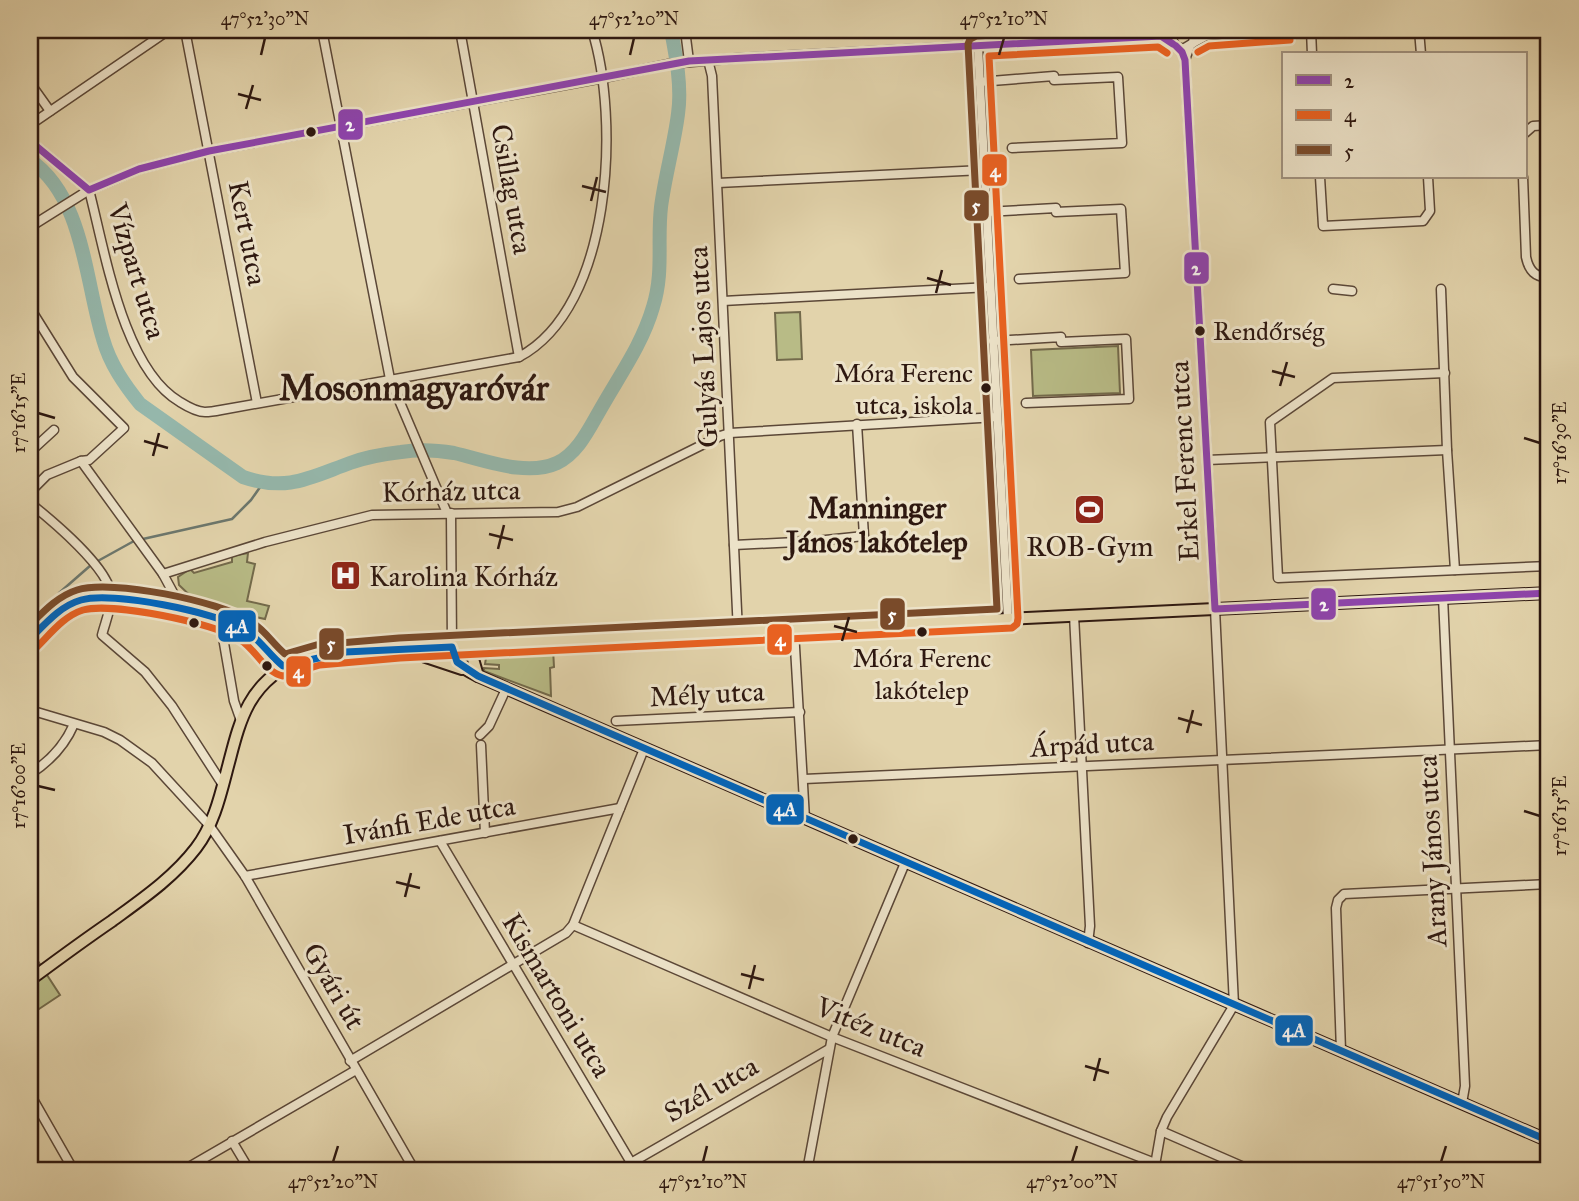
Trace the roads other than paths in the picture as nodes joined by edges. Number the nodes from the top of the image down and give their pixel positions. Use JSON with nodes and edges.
{"nodes":[{"id":1,"x":169,"y":30,"type":"edge"},
{"id":2,"x":185,"y":30,"type":"edge"},
{"id":3,"x":322,"y":30,"type":"edge"},
{"id":4,"x":460,"y":30,"type":"edge"},
{"id":5,"x":592,"y":30,"type":"edge"},
{"id":6,"x":685,"y":30,"type":"edge"},
{"id":7,"x":1174,"y":30,"type":"edge"},
{"id":8,"x":1192,"y":30,"type":"edge"},
{"id":9,"x":1289,"y":30,"type":"edge"},
{"id":10,"x":1311,"y":30,"type":"edge"},
{"id":11,"x":1419,"y":30,"type":"edge"},
{"id":12,"x":1161,"y":36,"type":"junction"},
{"id":13,"x":1206,"y":36,"type":"junction"},
{"id":14,"x":1175,"y":45,"type":"junction"},
{"id":15,"x":1191,"y":45,"type":"junction"},
{"id":16,"x":978,"y":46,"type":"junction"},
{"id":17,"x":1312,"y":52,"type":"edge"},
{"id":18,"x":1420,"y":52,"type":"edge"},
{"id":19,"x":708,"y":60,"type":"junction"},
{"id":20,"x":1185,"y":60,"type":"junction"},
{"id":21,"x":685,"y":62,"type":"junction"},
{"id":22,"x":603,"y":78,"type":"junction"},
{"id":23,"x":979,"y":82,"type":"junction"},
{"id":24,"x":30,"y":83,"type":"edge"},
{"id":25,"x":474,"y":103,"type":"junction"},
{"id":26,"x":50,"y":111,"type":"junction"},
{"id":27,"x":30,"y":125,"type":"edge"},
{"id":28,"x":1549,"y":125,"type":"edge"},
{"id":29,"x":340,"y":126,"type":"junction"},
{"id":30,"x":1526,"y":132,"type":"edge"},
{"id":31,"x":30,"y":141,"type":"edge"},
{"id":32,"x":1012,"y":148,"type":"dead end"},
{"id":33,"x":209,"y":150,"type":"junction"},
{"id":34,"x":983,"y":170,"type":"junction"},
{"id":35,"x":1320,"y":178,"type":"edge"},
{"id":36,"x":1428,"y":178,"type":"edge"},
{"id":37,"x":1523,"y":178,"type":"edge"},
{"id":38,"x":718,"y":183,"type":"junction"},
{"id":39,"x":89,"y":190,"type":"junction"},
{"id":40,"x":985,"y":212,"type":"junction"},
{"id":41,"x":30,"y":227,"type":"edge"},
{"id":42,"x":1549,"y":278,"type":"edge"},
{"id":43,"x":1019,"y":279,"type":"dead end"},
{"id":44,"x":990,"y":287,"type":"junction"},
{"id":45,"x":1333,"y":289,"type":"dead end"},
{"id":46,"x":1441,"y":289,"type":"dead end"},
{"id":47,"x":1352,"y":291,"type":"dead end"},
{"id":48,"x":723,"y":301,"type":"junction"},
{"id":49,"x":30,"y":308,"type":"edge"},
{"id":50,"x":993,"y":341,"type":"junction"},
{"id":51,"x":519,"y":357,"type":"junction"},
{"id":52,"x":1445,"y":373,"type":"junction"},
{"id":53,"x":390,"y":379,"type":"junction"},
{"id":54,"x":257,"y":403,"type":"junction"},
{"id":55,"x":1026,"y":403,"type":"dead end"},
{"id":56,"x":997,"y":417,"type":"junction"},
{"id":57,"x":857,"y":424,"type":"junction"},
{"id":58,"x":54,"y":430,"type":"dead end"},
{"id":59,"x":730,"y":433,"type":"junction"},
{"id":60,"x":1447,"y":450,"type":"junction"},
{"id":61,"x":30,"y":452,"type":"edge"},
{"id":62,"x":1271,"y":458,"type":"junction"},
{"id":63,"x":1207,"y":460,"type":"junction"},
{"id":64,"x":81,"y":461,"type":"junction"},
{"id":65,"x":30,"y":492,"type":"edge"},
{"id":66,"x":30,"y":503,"type":"edge"},
{"id":67,"x":449,"y":513,"type":"junction"},
{"id":68,"x":734,"y":545,"type":"junction"},
{"id":69,"x":1549,"y":566,"type":"edge"},
{"id":70,"x":1455,"y":570,"type":"junction"},
{"id":71,"x":163,"y":574,"type":"junction"},
{"id":72,"x":1549,"y":593,"type":"edge"},
{"id":73,"x":1443,"y":597,"type":"junction"},
{"id":74,"x":111,"y":598,"type":"junction"},
{"id":75,"x":1215,"y":609,"type":"junction"},
{"id":76,"x":183,"y":611,"type":"junction"},
{"id":77,"x":1074,"y":615,"type":"junction"},
{"id":78,"x":1008,"y":619,"type":"junction"},
{"id":79,"x":220,"y":620,"type":"junction"},
{"id":80,"x":794,"y":630,"type":"junction"},
{"id":81,"x":738,"y":632,"type":"junction"},
{"id":82,"x":30,"y":639,"type":"edge"},
{"id":83,"x":480,"y":646,"type":"junction"},
{"id":84,"x":452,"y":647,"type":"junction"},
{"id":85,"x":400,"y":648,"type":"junction"},
{"id":86,"x":283,"y":666,"type":"junction"},
{"id":87,"x":465,"y":670,"type":"junction"},
{"id":88,"x":478,"y":676,"type":"junction"},
{"id":89,"x":506,"y":689,"type":"junction"},
{"id":90,"x":30,"y":710,"type":"edge"},
{"id":91,"x":800,"y":712,"type":"junction"},
{"id":92,"x":241,"y":721,"type":"junction"},
{"id":93,"x":616,"y":721,"type":"dead end"},
{"id":94,"x":74,"y":724,"type":"junction"},
{"id":95,"x":480,"y":735,"type":"dead end"},
{"id":96,"x":481,"y":745,"type":"dead end"},
{"id":97,"x":1549,"y":746,"type":"edge"},
{"id":98,"x":644,"y":749,"type":"junction"},
{"id":99,"x":1450,"y":751,"type":"junction"},
{"id":100,"x":1222,"y":762,"type":"junction"},
{"id":101,"x":1082,"y":767,"type":"junction"},
{"id":102,"x":30,"y":774,"type":"edge"},
{"id":103,"x":804,"y":779,"type":"junction"},
{"id":104,"x":223,"y":785,"type":"junction"},
{"id":105,"x":620,"y":808,"type":"junction"},
{"id":106,"x":805,"y":819,"type":"junction"},
{"id":107,"x":209,"y":825,"type":"junction"},
{"id":108,"x":485,"y":833,"type":"junction"},
{"id":109,"x":440,"y":841,"type":"junction"},
{"id":110,"x":905,"y":863,"type":"junction"},
{"id":111,"x":245,"y":876,"type":"junction"},
{"id":112,"x":1549,"y":884,"type":"edge"},
{"id":113,"x":1457,"y":889,"type":"junction"},
{"id":114,"x":573,"y":925,"type":"junction"},
{"id":115,"x":1088,"y":943,"type":"junction"},
{"id":116,"x":513,"y":965,"type":"junction"},
{"id":117,"x":30,"y":980,"type":"edge"},
{"id":118,"x":1234,"y":1005,"type":"junction"},
{"id":119,"x":832,"y":1037,"type":"junction"},
{"id":120,"x":829,"y":1049,"type":"junction"},
{"id":121,"x":1341,"y":1051,"type":"junction"},
{"id":122,"x":350,"y":1060,"type":"junction"},
{"id":123,"x":356,"y":1070,"type":"junction"},
{"id":124,"x":30,"y":1094,"type":"edge"},
{"id":125,"x":1462,"y":1103,"type":"junction"},
{"id":126,"x":1161,"y":1131,"type":"junction"},
{"id":127,"x":232,"y":1141,"type":"junction"},
{"id":128,"x":1549,"y":1141,"type":"edge"},
{"id":129,"x":631,"y":1163,"type":"junction"},
{"id":130,"x":1155,"y":1167,"type":"edge"},
{"id":131,"x":74,"y":1171,"type":"edge"},
{"id":132,"x":182,"y":1171,"type":"edge"},
{"id":133,"x":250,"y":1171,"type":"edge"},
{"id":134,"x":415,"y":1171,"type":"edge"},
{"id":135,"x":617,"y":1171,"type":"edge"},
{"id":136,"x":636,"y":1171,"type":"edge"},
{"id":137,"x":807,"y":1171,"type":"edge"},
{"id":138,"x":1253,"y":1171,"type":"edge"}],
"edges":[{"from":1,"to":26,"type":"street"},
{"from":2,"to":33,"type":"street","name":"Kert utca"},
{"from":3,"to":29,"type":"street"},
{"from":4,"to":25,"type":"street","name":"Csillag utca"},
{"from":5,"to":22,"type":"street","name":"Vízpart utca"},
{"from":6,"to":21,"type":"street"},
{"from":7,"to":12,"type":"street"},
{"from":7,"to":14,"type":"street"},
{"from":8,"to":13,"type":"street"},
{"from":8,"to":15,"type":"street"},
{"from":9,"to":13,"type":"street"},
{"from":10,"to":17,"type":"street"},
{"from":11,"to":18,"type":"street"},
{"from":12,"to":14,"type":"street"},
{"from":12,"to":16,"type":"street"},
{"from":13,"to":15,"type":"street"},
{"from":14,"to":15,"type":"street"},
{"from":14,"to":20,"type":"street","name":"Erkel Ferenc utca"},
{"from":15,"to":20,"type":"street","name":"Erkel Ferenc utca"},
{"from":16,"to":19,"type":"street"},
{"from":16,"to":23,"type":"street"},
{"from":19,"to":21,"type":"street"},
{"from":19,"to":38,"type":"street","name":"Gulyás Lajos utca"},
{"from":20,"to":63,"type":"street","name":"Erkel Ferenc utca"},
{"from":21,"to":22,"type":"street"},
{"from":22,"to":25,"type":"street"},
{"from":22,"to":51,"type":"street","name":"Vízpart utca"},
{"from":23,"to":32,"type":"street"},
{"from":23,"to":34,"type":"street"},
{"from":24,"to":26,"type":"street"},
{"from":25,"to":29,"type":"street"},
{"from":25,"to":51,"type":"street","name":"Csillag utca"},
{"from":26,"to":27,"type":"street"},
{"from":28,"to":30,"type":"street"},
{"from":29,"to":33,"type":"street"},
{"from":29,"to":53,"type":"street"},
{"from":31,"to":39,"type":"street"},
{"from":33,"to":39,"type":"street"},
{"from":33,"to":54,"type":"street","name":"Kert utca"},
{"from":34,"to":38,"type":"street"},
{"from":34,"to":40,"type":"street"},
{"from":35,"to":36,"type":"street"},
{"from":37,"to":42,"type":"street"},
{"from":38,"to":48,"type":"street","name":"Gulyás Lajos utca"},
{"from":39,"to":41,"type":"street"},
{"from":39,"to":54,"type":"street","name":"Vízpart utca"},
{"from":40,"to":43,"type":"street"},
{"from":40,"to":44,"type":"street"},
{"from":44,"to":48,"type":"street"},
{"from":44,"to":50,"type":"street"},
{"from":45,"to":47,"type":"street"},
{"from":46,"to":52,"type":"street"},
{"from":48,"to":59,"type":"street","name":"Gulyás Lajos utca"},
{"from":49,"to":64,"type":"street"},
{"from":50,"to":55,"type":"street"},
{"from":50,"to":56,"type":"street"},
{"from":51,"to":53,"type":"street","name":"Vízpart utca"},
{"from":52,"to":60,"type":"street"},
{"from":52,"to":62,"type":"street"},
{"from":53,"to":54,"type":"street","name":"Vízpart utca"},
{"from":53,"to":67,"type":"street"},
{"from":56,"to":57,"type":"street"},
{"from":56,"to":78,"type":"street"},
{"from":57,"to":59,"type":"street"},
{"from":57,"to":68,"type":"street"},
{"from":58,"to":61,"type":"street"},
{"from":59,"to":67,"type":"street","name":"Kórház utca"},
{"from":59,"to":68,"type":"street","name":"Gulyás Lajos utca"},
{"from":60,"to":62,"type":"street"},
{"from":60,"to":70,"type":"street"},
{"from":62,"to":63,"type":"street"},
{"from":62,"to":70,"type":"street"},
{"from":63,"to":75,"type":"street","name":"Erkel Ferenc utca"},
{"from":64,"to":65,"type":"street"},
{"from":64,"to":71,"type":"street"},
{"from":66,"to":74,"type":"street"},
{"from":67,"to":71,"type":"street","name":"Kórház utca"},
{"from":67,"to":84,"type":"street"},
{"from":68,"to":81,"type":"street","name":"Gulyás Lajos utca"},
{"from":69,"to":70,"type":"street"},
{"from":71,"to":76,"type":"street"},
{"from":72,"to":73,"type":"main road"},
{"from":73,"to":75,"type":"main road"},
{"from":73,"to":99,"type":"street","name":"Arany János utca"},
{"from":74,"to":76,"type":"main road"},
{"from":74,"to":82,"type":"main road"},
{"from":74,"to":104,"type":"street"},
{"from":75,"to":77,"type":"main road"},
{"from":75,"to":100,"type":"street","name":"Erkel Ferenc utca"},
{"from":76,"to":79,"type":"main road"},
{"from":77,"to":78,"type":"main road"},
{"from":77,"to":101,"type":"street"},
{"from":78,"to":80,"type":"main road"},
{"from":79,"to":86,"type":"main road"},
{"from":79,"to":92,"type":"street"},
{"from":80,"to":81,"type":"main road"},
{"from":80,"to":91,"type":"street"},
{"from":81,"to":83,"type":"main road"},
{"from":83,"to":84,"type":"main road"},
{"from":83,"to":88,"type":"main road"},
{"from":84,"to":85,"type":"main road"},
{"from":84,"to":87,"type":"main road"},
{"from":85,"to":86,"type":"main road"},
{"from":85,"to":87,"type":"main road"},
{"from":86,"to":92,"type":"main road"},
{"from":87,"to":88,"type":"main road"},
{"from":88,"to":89,"type":"main road"},
{"from":89,"to":95,"type":"street"},
{"from":89,"to":98,"type":"main road"},
{"from":90,"to":94,"type":"street","name":"Gyári út"},
{"from":91,"to":93,"type":"street","name":"Mély utca"},
{"from":91,"to":103,"type":"street"},
{"from":92,"to":104,"type":"main road"},
{"from":94,"to":102,"type":"street"},
{"from":94,"to":107,"type":"street","name":"Gyári út"},
{"from":96,"to":108,"type":"street"},
{"from":97,"to":99,"type":"street","name":"Árpád utca"},
{"from":98,"to":105,"type":"street"},
{"from":98,"to":106,"type":"main road"},
{"from":99,"to":100,"type":"street","name":"Árpád utca"},
{"from":99,"to":113,"type":"street","name":"Arany János utca"},
{"from":100,"to":101,"type":"street","name":"Árpád utca"},
{"from":100,"to":118,"type":"street","name":"Erkel Ferenc utca"},
{"from":101,"to":103,"type":"street","name":"Árpád utca"},
{"from":101,"to":115,"type":"street"},
{"from":103,"to":106,"type":"street"},
{"from":104,"to":107,"type":"main road"},
{"from":105,"to":108,"type":"street","name":"Ivánfi Ede utca"},
{"from":105,"to":114,"type":"street"},
{"from":106,"to":110,"type":"main road"},
{"from":107,"to":111,"type":"street","name":"Gyári út"},
{"from":107,"to":117,"type":"main road"},
{"from":108,"to":109,"type":"street","name":"Ivánfi Ede utca"},
{"from":109,"to":111,"type":"street","name":"Ivánfi Ede utca"},
{"from":109,"to":116,"type":"street","name":"Kismartoni utca"},
{"from":110,"to":115,"type":"main road"},
{"from":110,"to":119,"type":"street"},
{"from":111,"to":122,"type":"street","name":"Gyári út"},
{"from":112,"to":113,"type":"street"},
{"from":113,"to":121,"type":"street"},
{"from":113,"to":125,"type":"street","name":"Arany János utca"},
{"from":114,"to":116,"type":"street"},
{"from":114,"to":119,"type":"street","name":"Vitéz utca"},
{"from":115,"to":118,"type":"main road"},
{"from":116,"to":122,"type":"street"},
{"from":116,"to":129,"type":"street","name":"Kismartoni utca"},
{"from":118,"to":121,"type":"main road"},
{"from":118,"to":126,"type":"street"},
{"from":119,"to":120,"type":"street"},
{"from":119,"to":130,"type":"street","name":"Vitéz utca"},
{"from":120,"to":129,"type":"street","name":"Szél utca"},
{"from":120,"to":137,"type":"street"},
{"from":121,"to":125,"type":"main road"},
{"from":122,"to":123,"type":"street","name":"Gyári út"},
{"from":123,"to":127,"type":"street"},
{"from":123,"to":134,"type":"street","name":"Gyári út"},
{"from":124,"to":131,"type":"street"},
{"from":125,"to":128,"type":"main road"},
{"from":126,"to":130,"type":"street"},
{"from":126,"to":138,"type":"street"},
{"from":127,"to":132,"type":"street"},
{"from":127,"to":133,"type":"street"},
{"from":129,"to":135,"type":"street","name":"Szél utca"},
{"from":129,"to":136,"type":"street","name":"Kismartoni utca"}]}
